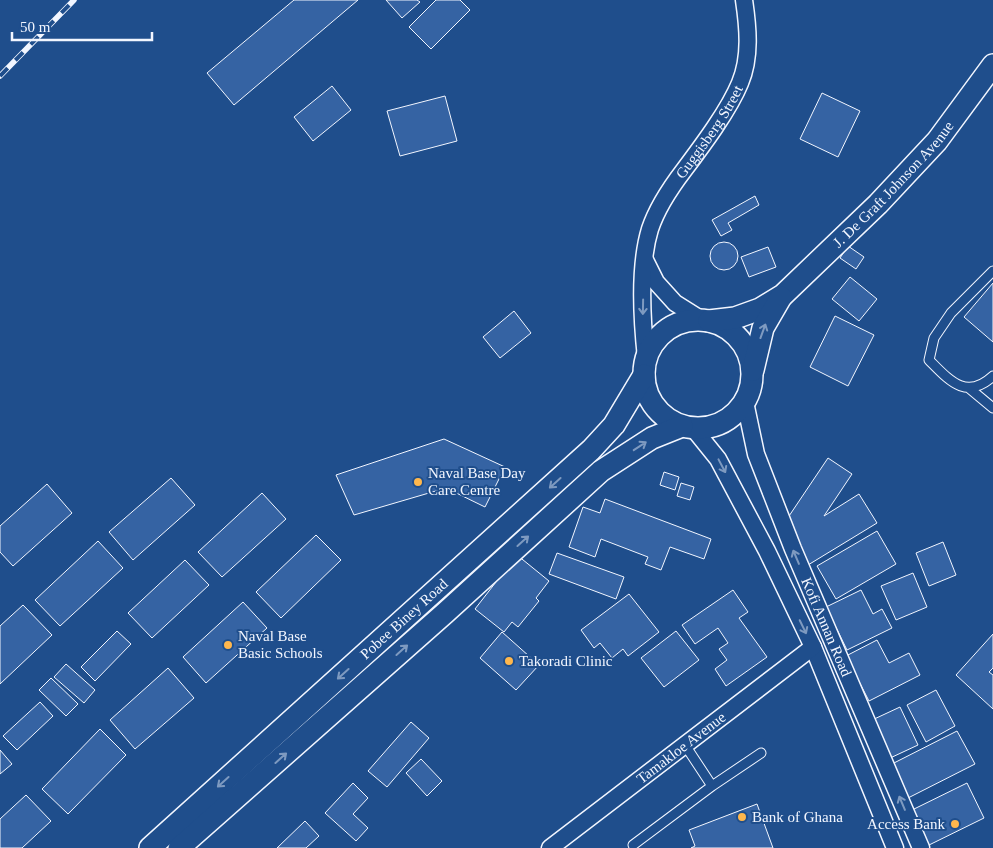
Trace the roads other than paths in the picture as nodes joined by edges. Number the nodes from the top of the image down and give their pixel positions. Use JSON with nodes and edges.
{"nodes":[{"id":1,"x":744,"y":0,"type":"edge"},
{"id":2,"x":993,"y":65,"type":"edge"},
{"id":3,"x":644,"y":258,"type":"junction"},
{"id":4,"x":993,"y":271,"type":"edge"},
{"id":5,"x":783,"y":294,"type":"junction"},
{"id":6,"x":706,"y":321,"type":"junction"},
{"id":7,"x":645,"y":367,"type":"junction"},
{"id":8,"x":752,"y":370,"type":"junction"},
{"id":9,"x":993,"y":376,"type":"edge"},
{"id":10,"x":969,"y":388,"type":"junction"},
{"id":11,"x":745,"y":402,"type":"junction"},
{"id":12,"x":993,"y":408,"type":"edge"},
{"id":13,"x":688,"y":427,"type":"junction"},
{"id":14,"x":813,"y":648,"type":"junction"},
{"id":15,"x":685,"y":745,"type":"junction"},
{"id":16,"x":761,"y":753,"type":"dead end"},
{"id":17,"x":712,"y":786,"type":"junction"},
{"id":18,"x":634,"y":844,"type":"dead end"},
{"id":19,"x":558,"y":846,"type":"edge"},
{"id":20,"x":150,"y":848,"type":"edge"},
{"id":21,"x":179,"y":848,"type":"edge"},
{"id":22,"x":895,"y":848,"type":"edge"},
{"id":23,"x":921,"y":848,"type":"edge"}],
"edges":[{"from":1,"to":3,"type":"street","name":"Guggisberg Street"},
{"from":2,"to":5,"type":"street","name":"J. De Graft Johnson Avenue"},
{"from":3,"to":6,"type":"street"},
{"from":3,"to":7,"type":"street","name":"Guggisberg Street","one_way":true},
{"from":4,"to":10,"type":"lane"},
{"from":5,"to":6,"type":"street","name":"J. De Graft Johnson Avenue"},
{"from":8,"to":5,"type":"street","name":"J. De Graft Johnson Avenue","one_way":true},
{"from":6,"to":7,"type":"street"},
{"from":6,"to":8,"type":"street"},
{"from":7,"to":13,"type":"street"},
{"from":7,"to":20,"type":"street","name":"Pobee Biney Road","one_way":true},
{"from":8,"to":11,"type":"street"},
{"from":9,"to":10,"type":"lane"},
{"from":10,"to":12,"type":"lane"},
{"from":11,"to":13,"type":"street"},
{"from":23,"to":11,"type":"street","name":"Kofi Annan Road","one_way":true},
{"from":13,"to":14,"type":"street","name":"Kofi Annan Road","one_way":true},
{"from":21,"to":13,"type":"street","name":"Pobee Biney Road","one_way":true},
{"from":14,"to":15,"type":"street","name":"Tamakloe Avenue"},
{"from":14,"to":22,"type":"street","name":"Kofi Annan Road"},
{"from":15,"to":17,"type":"lane"},
{"from":15,"to":19,"type":"street","name":"Tamakloe Avenue"},
{"from":16,"to":17,"type":"lane"},
{"from":17,"to":18,"type":"lane"}]}
